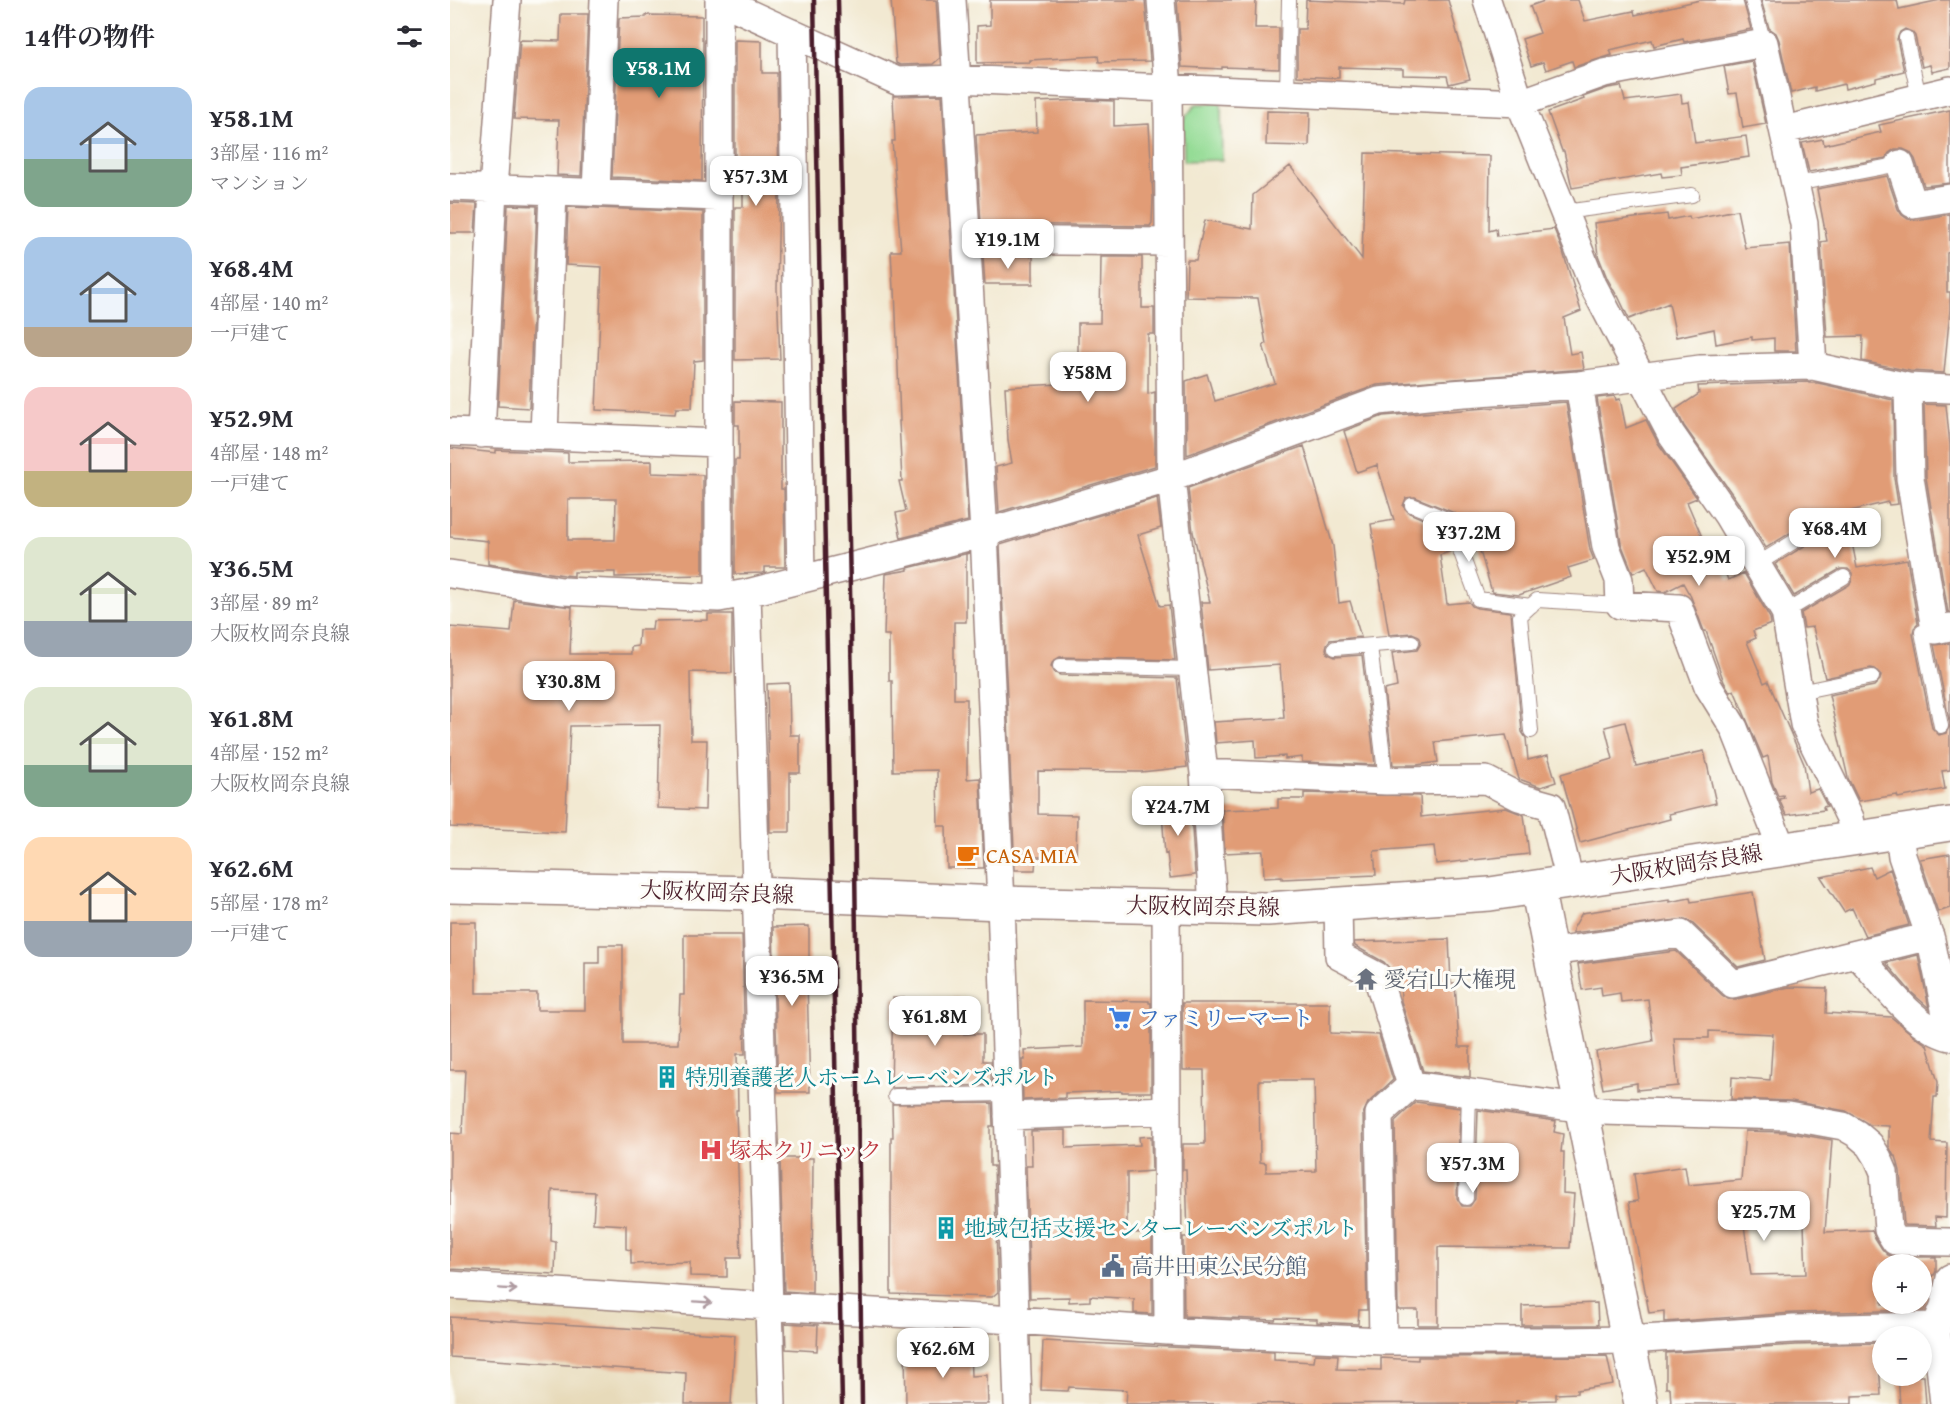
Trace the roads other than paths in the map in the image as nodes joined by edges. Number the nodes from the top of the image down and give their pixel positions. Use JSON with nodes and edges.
{"nodes":[{"id":1,"x":507,"y":0,"type":"edge"},
{"id":2,"x":604,"y":0,"type":"edge"},
{"id":3,"x":719,"y":0,"type":"edge"},
{"id":4,"x":952,"y":0,"type":"edge"},
{"id":5,"x":1161,"y":0,"type":"edge"},
{"id":6,"x":1289,"y":0,"type":"edge"},
{"id":7,"x":1487,"y":0,"type":"edge"},
{"id":8,"x":1752,"y":0,"type":"edge"},
{"id":9,"x":792,"y":33,"type":"junction"},
{"id":10,"x":1906,"y":38,"type":"dead end"},
{"id":11,"x":1764,"y":43,"type":"junction"},
{"id":12,"x":956,"y":79,"type":"junction"},
{"id":13,"x":1168,"y":88,"type":"junction"},
{"id":14,"x":1950,"y":90,"type":"edge"},
{"id":15,"x":1287,"y":93,"type":"junction"},
{"id":16,"x":1919,"y":97,"type":"junction"},
{"id":17,"x":1520,"y":103,"type":"junction"},
{"id":18,"x":1784,"y":130,"type":"junction"},
{"id":19,"x":1900,"y":164,"type":"joint"},
{"id":20,"x":1796,"y":184,"type":"junction"},
{"id":21,"x":450,"y":187,"type":"edge"},
{"id":22,"x":493,"y":189,"type":"junction"},
{"id":23,"x":553,"y":191,"type":"junction"},
{"id":24,"x":596,"y":192,"type":"junction"},
{"id":25,"x":1692,"y":195,"type":"dead end"},
{"id":26,"x":718,"y":197,"type":"junction"},
{"id":27,"x":1950,"y":198,"type":"edge"},
{"id":28,"x":1564,"y":212,"type":"junction"},
{"id":29,"x":966,"y":240,"type":"junction"},
{"id":30,"x":1170,"y":242,"type":"junction"},
{"id":31,"x":1813,"y":366,"type":"junction"},
{"id":32,"x":1642,"y":378,"type":"junction"},
{"id":33,"x":1579,"y":385,"type":"junction"},
{"id":34,"x":1908,"y":387,"type":"junction"},
{"id":35,"x":1950,"y":389,"type":"edge"},
{"id":36,"x":450,"y":432,"type":"edge"},
{"id":37,"x":481,"y":434,"type":"junction"},
{"id":38,"x":544,"y":436,"type":"junction"},
{"id":39,"x":718,"y":443,"type":"junction"},
{"id":40,"x":1171,"y":478,"type":"junction"},
{"id":41,"x":1412,"y":505,"type":"dead end"},
{"id":42,"x":1827,"y":521,"type":"dead end"},
{"id":43,"x":984,"y":533,"type":"junction"},
{"id":44,"x":1756,"y":565,"type":"junction"},
{"id":45,"x":450,"y":574,"type":"edge"},
{"id":46,"x":1844,"y":577,"type":"dead end"},
{"id":47,"x":801,"y":579,"type":"junction"},
{"id":48,"x":747,"y":593,"type":"junction"},
{"id":49,"x":719,"y":598,"type":"junction"},
{"id":50,"x":1620,"y":605,"type":"junction"},
{"id":51,"x":1531,"y":606,"type":"junction"},
{"id":52,"x":1785,"y":612,"type":"junction"},
{"id":53,"x":1942,"y":628,"type":"edge"},
{"id":54,"x":1412,"y":642,"type":"dead end"},
{"id":55,"x":1370,"y":645,"type":"junction"},
{"id":56,"x":1335,"y":648,"type":"dead end"},
{"id":57,"x":1060,"y":666,"type":"dead end"},
{"id":58,"x":1193,"y":669,"type":"junction"},
{"id":59,"x":1872,"y":677,"type":"dead end"},
{"id":60,"x":1799,"y":692,"type":"junction"},
{"id":61,"x":1941,"y":726,"type":"dead end"},
{"id":62,"x":1531,"y":731,"type":"dead end"},
{"id":63,"x":1204,"y":773,"type":"junction"},
{"id":64,"x":1386,"y":781,"type":"junction"},
{"id":65,"x":1950,"y":824,"type":"edge"},
{"id":66,"x":1899,"y":833,"type":"junction"},
{"id":67,"x":1854,"y":839,"type":"junction"},
{"id":68,"x":1782,"y":849,"type":"junction"},
{"id":69,"x":1570,"y":881,"type":"junction"},
{"id":70,"x":450,"y":886,"type":"edge"},
{"id":71,"x":1537,"y":887,"type":"junction"},
{"id":72,"x":756,"y":892,"type":"junction"},
{"id":73,"x":1001,"y":903,"type":"junction"},
{"id":74,"x":1338,"y":905,"type":"junction"},
{"id":75,"x":1166,"y":906,"type":"junction"},
{"id":76,"x":1213,"y":907,"type":"junction"},
{"id":77,"x":1930,"y":936,"type":"junction"},
{"id":78,"x":1551,"y":952,"type":"junction"},
{"id":79,"x":1858,"y":955,"type":"junction"},
{"id":80,"x":1950,"y":1035,"type":"edge"},
{"id":81,"x":1411,"y":1085,"type":"junction"},
{"id":82,"x":1469,"y":1093,"type":"junction"},
{"id":83,"x":895,"y":1096,"type":"dead end"},
{"id":84,"x":1008,"y":1105,"type":"junction"},
{"id":85,"x":1582,"y":1108,"type":"junction"},
{"id":86,"x":1167,"y":1110,"type":"junction"},
{"id":87,"x":1466,"y":1198,"type":"dead end"},
{"id":88,"x":1950,"y":1242,"type":"edge"},
{"id":89,"x":1950,"y":1278,"type":"edge"},
{"id":90,"x":450,"y":1285,"type":"edge"},
{"id":91,"x":769,"y":1306,"type":"junction"},
{"id":92,"x":1014,"y":1320,"type":"junction"},
{"id":93,"x":1936,"y":1326,"type":"junction"},
{"id":94,"x":1168,"y":1331,"type":"junction"},
{"id":95,"x":1629,"y":1340,"type":"junction"},
{"id":96,"x":1383,"y":1341,"type":"junction"},
{"id":97,"x":1945,"y":1391,"type":"edge"},
{"id":98,"x":772,"y":1404,"type":"edge"},
{"id":99,"x":1018,"y":1404,"type":"edge"},
{"id":100,"x":1641,"y":1404,"type":"edge"}],
"edges":[{"from":1,"to":22,"type":"street"},
{"from":2,"to":24,"type":"street"},
{"from":3,"to":9,"type":"street"},
{"from":3,"to":26,"type":"street"},
{"from":4,"to":12,"type":"street"},
{"from":5,"to":13,"type":"street"},
{"from":6,"to":15,"type":"lane"},
{"from":7,"to":17,"type":"street"},
{"from":8,"to":11,"type":"lane"},
{"from":9,"to":12,"type":"street"},
{"from":9,"to":47,"type":"street"},
{"from":10,"to":16,"type":"lane"},
{"from":11,"to":17,"type":"street"},
{"from":11,"to":18,"type":"street"},
{"from":12,"to":13,"type":"street"},
{"from":12,"to":29,"type":"street"},
{"from":13,"to":15,"type":"street"},
{"from":13,"to":30,"type":"street"},
{"from":14,"to":16,"type":"street"},
{"from":15,"to":17,"type":"street"},
{"from":16,"to":18,"type":"street"},
{"from":17,"to":28,"type":"street"},
{"from":18,"to":20,"type":"street"},
{"from":19,"to":20,"type":"lane"},
{"from":19,"to":27,"type":"street"},
{"from":20,"to":31,"type":"street"},
{"from":21,"to":22,"type":"street"},
{"from":22,"to":23,"type":"street"},
{"from":22,"to":37,"type":"street"},
{"from":23,"to":24,"type":"street"},
{"from":23,"to":38,"type":"street"},
{"from":24,"to":26,"type":"street"},
{"from":25,"to":28,"type":"lane"},
{"from":26,"to":39,"type":"street"},
{"from":28,"to":32,"type":"street"},
{"from":29,"to":30,"type":"street"},
{"from":29,"to":43,"type":"street"},
{"from":30,"to":40,"type":"street"},
{"from":31,"to":32,"type":"street"},
{"from":31,"to":34,"type":"street"},
{"from":32,"to":33,"type":"street"},
{"from":32,"to":44,"type":"street"},
{"from":33,"to":40,"type":"street"},
{"from":33,"to":50,"type":"street"},
{"from":34,"to":35,"type":"street"},
{"from":34,"to":53,"type":"street"},
{"from":36,"to":37,"type":"street"},
{"from":37,"to":38,"type":"street"},
{"from":38,"to":39,"type":"street"},
{"from":39,"to":49,"type":"street"},
{"from":40,"to":43,"type":"street"},
{"from":40,"to":58,"type":"street"},
{"from":41,"to":51,"type":"lane"},
{"from":42,"to":44,"type":"lane"},
{"from":43,"to":47,"type":"street"},
{"from":43,"to":73,"type":"street"},
{"from":44,"to":52,"type":"street"},
{"from":45,"to":49,"type":"street"},
{"from":46,"to":52,"type":"lane"},
{"from":47,"to":48,"type":"street"},
{"from":48,"to":49,"type":"street"},
{"from":48,"to":72,"type":"street"},
{"from":50,"to":51,"type":"lane"},
{"from":50,"to":68,"type":"street"},
{"from":51,"to":62,"type":"lane"},
{"from":52,"to":60,"type":"street"},
{"from":53,"to":61,"type":"lane"},
{"from":54,"to":55,"type":"lane"},
{"from":55,"to":56,"type":"lane"},
{"from":55,"to":64,"type":"lane"},
{"from":57,"to":58,"type":"lane"},
{"from":58,"to":63,"type":"street"},
{"from":59,"to":60,"type":"lane"},
{"from":60,"to":67,"type":"street"},
{"from":63,"to":64,"type":"street"},
{"from":63,"to":76,"type":"street"},
{"from":64,"to":69,"type":"street"},
{"from":65,"to":66,"type":"main road","name":"大阪枚岡奈良線"},
{"from":66,"to":67,"type":"main road","name":"大阪枚岡奈良線"},
{"from":66,"to":77,"type":"street"},
{"from":67,"to":68,"type":"main road","name":"大阪枚岡奈良線"},
{"from":68,"to":69,"type":"main road","name":"大阪枚岡奈良線"},
{"from":69,"to":71,"type":"main road","name":"大阪枚岡奈良線"},
{"from":70,"to":72,"type":"main road","name":"大阪枚岡奈良線"},
{"from":71,"to":74,"type":"main road","name":"大阪枚岡奈良線"},
{"from":71,"to":78,"type":"main road"},
{"from":72,"to":73,"type":"main road","name":"大阪枚岡奈良線"},
{"from":72,"to":91,"type":"street"},
{"from":73,"to":75,"type":"main road","name":"大阪枚岡奈良線"},
{"from":73,"to":84,"type":"street"},
{"from":74,"to":76,"type":"main road","name":"大阪枚岡奈良線"},
{"from":74,"to":81,"type":"street"},
{"from":75,"to":76,"type":"main road","name":"大阪枚岡奈良線"},
{"from":75,"to":86,"type":"street"},
{"from":77,"to":79,"type":"street"},
{"from":77,"to":80,"type":"street"},
{"from":78,"to":79,"type":"street"},
{"from":78,"to":85,"type":"main road"},
{"from":79,"to":80,"type":"street"},
{"from":81,"to":82,"type":"street"},
{"from":81,"to":96,"type":"street"},
{"from":82,"to":85,"type":"street"},
{"from":82,"to":87,"type":"lane"},
{"from":83,"to":84,"type":"lane"},
{"from":84,"to":86,"type":"street"},
{"from":84,"to":92,"type":"street"},
{"from":85,"to":88,"type":"street"},
{"from":85,"to":95,"type":"main road"},
{"from":86,"to":94,"type":"street"},
{"from":89,"to":93,"type":"street"},
{"from":90,"to":91,"type":"street","one_way":true},
{"from":91,"to":92,"type":"street"},
{"from":91,"to":98,"type":"street"},
{"from":92,"to":94,"type":"street"},
{"from":92,"to":99,"type":"street"},
{"from":93,"to":95,"type":"street"},
{"from":93,"to":97,"type":"street"},
{"from":94,"to":96,"type":"street"},
{"from":95,"to":96,"type":"street"},
{"from":95,"to":100,"type":"main road"}]}
